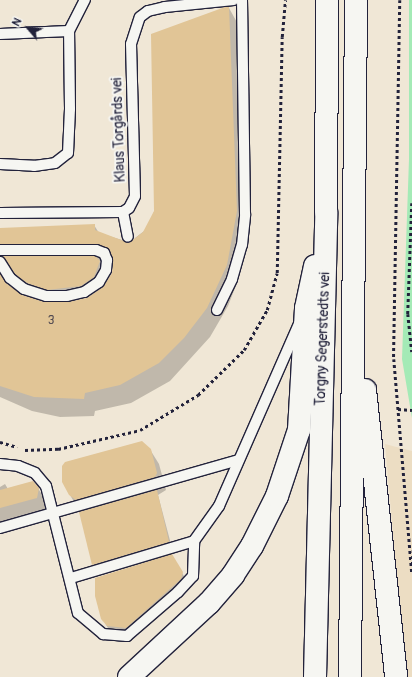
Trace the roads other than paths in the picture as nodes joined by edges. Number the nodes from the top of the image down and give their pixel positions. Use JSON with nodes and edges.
{"nodes":[{"id":1,"x":85,"y":0,"type":"edge"},
{"id":2,"x":234,"y":0,"type":"edge"},
{"id":3,"x":242,"y":0,"type":"edge"},
{"id":4,"x":327,"y":0,"type":"edge"},
{"id":5,"x":356,"y":0,"type":"edge"},
{"id":6,"x":69,"y":31,"type":"junction"},
{"id":7,"x":0,"y":34,"type":"edge"},
{"id":8,"x":0,"y":164,"type":"edge"},
{"id":9,"x":123,"y":212,"type":"junction"},
{"id":10,"x":326,"y":212,"type":"junction"},
{"id":11,"x":0,"y":213,"type":"edge"},
{"id":12,"x":128,"y":237,"type":"dead end"},
{"id":13,"x":0,"y":250,"type":"edge"},
{"id":14,"x":0,"y":262,"type":"edge"},
{"id":15,"x":354,"y":271,"type":"junction"},
{"id":16,"x":306,"y":308,"type":"junction"},
{"id":17,"x":217,"y":310,"type":"dead end"},
{"id":18,"x":238,"y":460,"type":"junction"},
{"id":19,"x":0,"y":464,"type":"edge"},
{"id":20,"x":54,"y":513,"type":"junction"},
{"id":21,"x":0,"y":528,"type":"edge"},
{"id":22,"x":194,"y":541,"type":"junction"},
{"id":23,"x":71,"y":578,"type":"junction"},
{"id":24,"x":128,"y":677,"type":"edge"},
{"id":25,"x":315,"y":677,"type":"edge"},
{"id":26,"x":350,"y":677,"type":"edge"},
{"id":27,"x":396,"y":677,"type":"edge"}],
"edges":[{"from":1,"to":6,"type":"lane"},
{"from":2,"to":9,"type":"lane","name":"Klaus Torgårds vei"},
{"from":3,"to":17,"type":"lane"},
{"from":4,"to":10,"type":"highway","name":"Torgny Segerstedts vei"},
{"from":5,"to":15,"type":"highway","name":"Torgny Segerstedts vei"},
{"from":6,"to":7,"type":"lane"},
{"from":6,"to":8,"type":"lane"},
{"from":9,"to":11,"type":"lane"},
{"from":9,"to":12,"type":"lane"},
{"from":10,"to":16,"type":"highway"},
{"from":10,"to":25,"type":"highway","name":"Torgny Segerstedts vei"},
{"from":13,"to":14,"type":"lane"},
{"from":15,"to":26,"type":"highway","name":"Torgny Segerstedts vei"},
{"from":15,"to":27,"type":"highway"},
{"from":16,"to":18,"type":"lane"},
{"from":16,"to":24,"type":"highway"},
{"from":18,"to":20,"type":"lane"},
{"from":18,"to":22,"type":"lane"},
{"from":19,"to":20,"type":"lane"},
{"from":20,"to":21,"type":"lane"},
{"from":20,"to":23,"type":"lane"},
{"from":22,"to":23,"type":"lane"},
{"from":22,"to":23,"type":"lane"}]}
